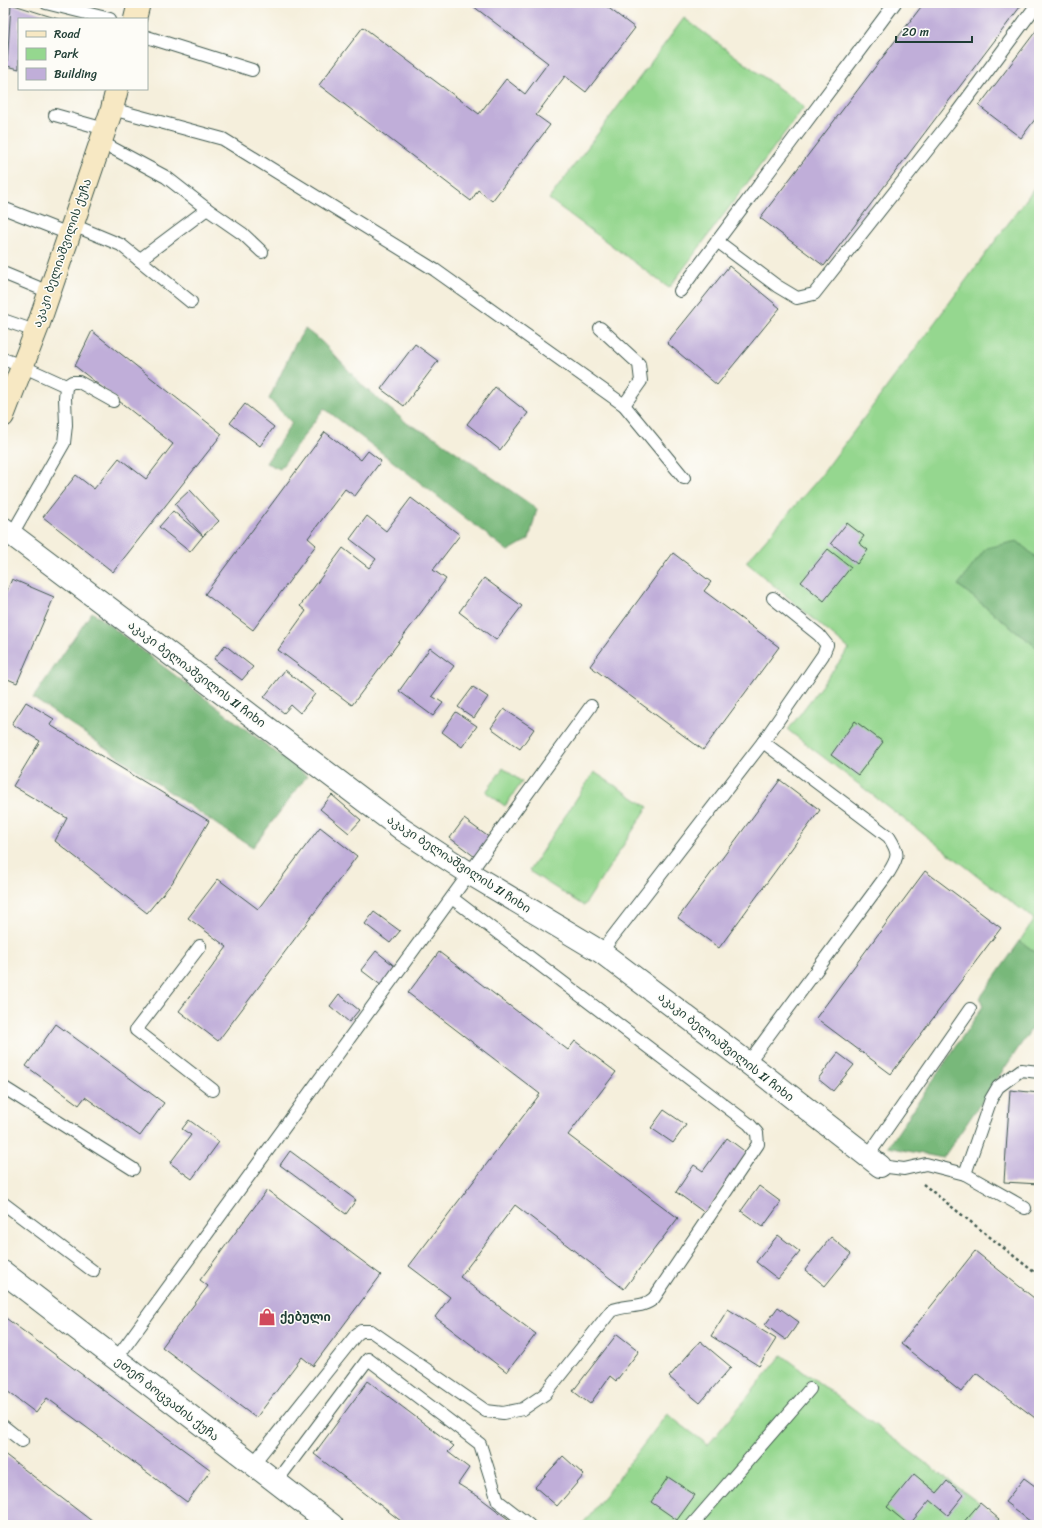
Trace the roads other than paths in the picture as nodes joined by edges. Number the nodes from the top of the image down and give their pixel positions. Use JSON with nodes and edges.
{"nodes":[{"id":1,"x":46,"y":3,"type":"edge"},
{"id":2,"x":140,"y":3,"type":"edge"},
{"id":3,"x":894,"y":3,"type":"edge"},
{"id":4,"x":1038,"y":3,"type":"edge"},
{"id":5,"x":106,"y":18,"type":"edge"},
{"id":6,"x":135,"y":18,"type":"edge"},
{"id":7,"x":148,"y":38,"type":"edge"},
{"id":8,"x":252,"y":70,"type":"dead end"},
{"id":9,"x":55,"y":115,"type":"dead end"},
{"id":10,"x":109,"y":117,"type":"edge"},
{"id":11,"x":3,"y":208,"type":"edge"},
{"id":12,"x":207,"y":210,"type":"junction"},
{"id":13,"x":71,"y":229,"type":"junction"},
{"id":14,"x":717,"y":241,"type":"junction"},
{"id":15,"x":262,"y":252,"type":"dead end"},
{"id":16,"x":139,"y":260,"type":"junction"},
{"id":17,"x":3,"y":273,"type":"edge"},
{"id":18,"x":680,"y":291,"type":"dead end"},
{"id":19,"x":49,"y":292,"type":"junction"},
{"id":20,"x":191,"y":302,"type":"dead end"},
{"id":21,"x":3,"y":320,"type":"edge"},
{"id":22,"x":600,"y":328,"type":"dead end"},
{"id":23,"x":35,"y":331,"type":"junction"},
{"id":24,"x":13,"y":362,"type":"edge"},
{"id":25,"x":66,"y":386,"type":"junction"},
{"id":26,"x":113,"y":401,"type":"dead end"},
{"id":27,"x":5,"y":406,"type":"edge"},
{"id":28,"x":624,"y":406,"type":"junction"},
{"id":29,"x":684,"y":478,"type":"dead end"},
{"id":30,"x":8,"y":531,"type":"edge"},
{"id":31,"x":773,"y":598,"type":"dead end"},
{"id":32,"x":591,"y":706,"type":"dead end"},
{"id":33,"x":764,"y":742,"type":"junction"},
{"id":34,"x":469,"y":873,"type":"junction"},
{"id":35,"x":452,"y":898,"type":"junction"},
{"id":36,"x":200,"y":946,"type":"dead end"},
{"id":37,"x":601,"y":952,"type":"junction"},
{"id":38,"x":970,"y":1009,"type":"dead end"},
{"id":39,"x":748,"y":1063,"type":"junction"},
{"id":40,"x":1039,"y":1072,"type":"edge"},
{"id":41,"x":3,"y":1087,"type":"edge"},
{"id":42,"x":213,"y":1090,"type":"dead end"},
{"id":43,"x":874,"y":1162,"type":"junction"},
{"id":44,"x":133,"y":1170,"type":"dead end"},
{"id":45,"x":965,"y":1174,"type":"junction"},
{"id":46,"x":3,"y":1203,"type":"edge"},
{"id":47,"x":1025,"y":1208,"type":"dead end"},
{"id":48,"x":93,"y":1271,"type":"dead end"},
{"id":49,"x":3,"y":1272,"type":"edge"},
{"id":50,"x":116,"y":1359,"type":"junction"},
{"id":51,"x":810,"y":1389,"type":"dead end"},
{"id":52,"x":3,"y":1426,"type":"edge"},
{"id":53,"x":22,"y":1441,"type":"dead end"},
{"id":54,"x":253,"y":1464,"type":"junction"},
{"id":55,"x":276,"y":1482,"type":"junction"},
{"id":56,"x":332,"y":1525,"type":"edge"},
{"id":57,"x":530,"y":1525,"type":"edge"},
{"id":58,"x":692,"y":1525,"type":"edge"}],
"edges":[{"from":1,"to":5,"type":"lane"},
{"from":2,"to":6,"type":"main road"},
{"from":3,"to":14,"type":"lane"},
{"from":4,"to":14,"type":"lane"},
{"from":7,"to":8,"type":"lane"},
{"from":9,"to":10,"type":"lane"},
{"from":10,"to":12,"type":"lane"},
{"from":10,"to":13,"type":"main road","name":"აკაკი ბელიაშვილის ქუჩა"},
{"from":10,"to":28,"type":"lane"},
{"from":11,"to":13,"type":"lane"},
{"from":12,"to":15,"type":"lane"},
{"from":12,"to":16,"type":"lane"},
{"from":13,"to":16,"type":"lane"},
{"from":13,"to":19,"type":"main road","name":"აკაკი ბელიაშვილის ქუჩა"},
{"from":14,"to":18,"type":"lane"},
{"from":16,"to":20,"type":"lane"},
{"from":17,"to":19,"type":"lane"},
{"from":19,"to":23,"type":"main road","name":"აკაკი ბელიაშვილის ქუჩა"},
{"from":21,"to":23,"type":"lane"},
{"from":22,"to":28,"type":"lane"},
{"from":23,"to":24,"type":"main road","name":"აკაკი ბელიაშვილის ქუჩა"},
{"from":24,"to":25,"type":"lane"},
{"from":24,"to":27,"type":"main road","name":"აკაკი ბელიაშვილის ქუჩა"},
{"from":25,"to":26,"type":"lane"},
{"from":25,"to":30,"type":"lane"},
{"from":28,"to":29,"type":"lane"},
{"from":30,"to":34,"type":"street","name":"აკაკი ბელიაშვილის II ჩიხი"},
{"from":31,"to":33,"type":"lane"},
{"from":32,"to":34,"type":"lane"},
{"from":33,"to":37,"type":"lane"},
{"from":33,"to":39,"type":"lane"},
{"from":34,"to":35,"type":"lane"},
{"from":34,"to":37,"type":"street","name":"აკაკი ბელიაშვილის II ჩიხი"},
{"from":35,"to":50,"type":"lane"},
{"from":35,"to":54,"type":"lane"},
{"from":36,"to":42,"type":"lane"},
{"from":37,"to":39,"type":"street","name":"აკაკი ბელიაშვილის II ჩიხი"},
{"from":38,"to":43,"type":"lane"},
{"from":39,"to":43,"type":"street","name":"აკაკი ბელიაშვილის II ჩიხი"},
{"from":40,"to":45,"type":"lane"},
{"from":41,"to":44,"type":"lane"},
{"from":43,"to":45,"type":"lane"},
{"from":45,"to":47,"type":"lane"},
{"from":46,"to":48,"type":"lane"},
{"from":49,"to":50,"type":"street","name":"ეთერ ბოცვაძის ქუჩა"},
{"from":50,"to":54,"type":"street","name":"ეთერ ბოცვაძის ქუჩა"},
{"from":51,"to":58,"type":"lane"},
{"from":52,"to":53,"type":"lane"},
{"from":54,"to":55,"type":"street","name":"ეთერ ბოცვაძის ქუჩა"},
{"from":55,"to":56,"type":"street","name":"ეთერ ბოცვაძის ქუჩა"},
{"from":55,"to":57,"type":"lane"}]}
